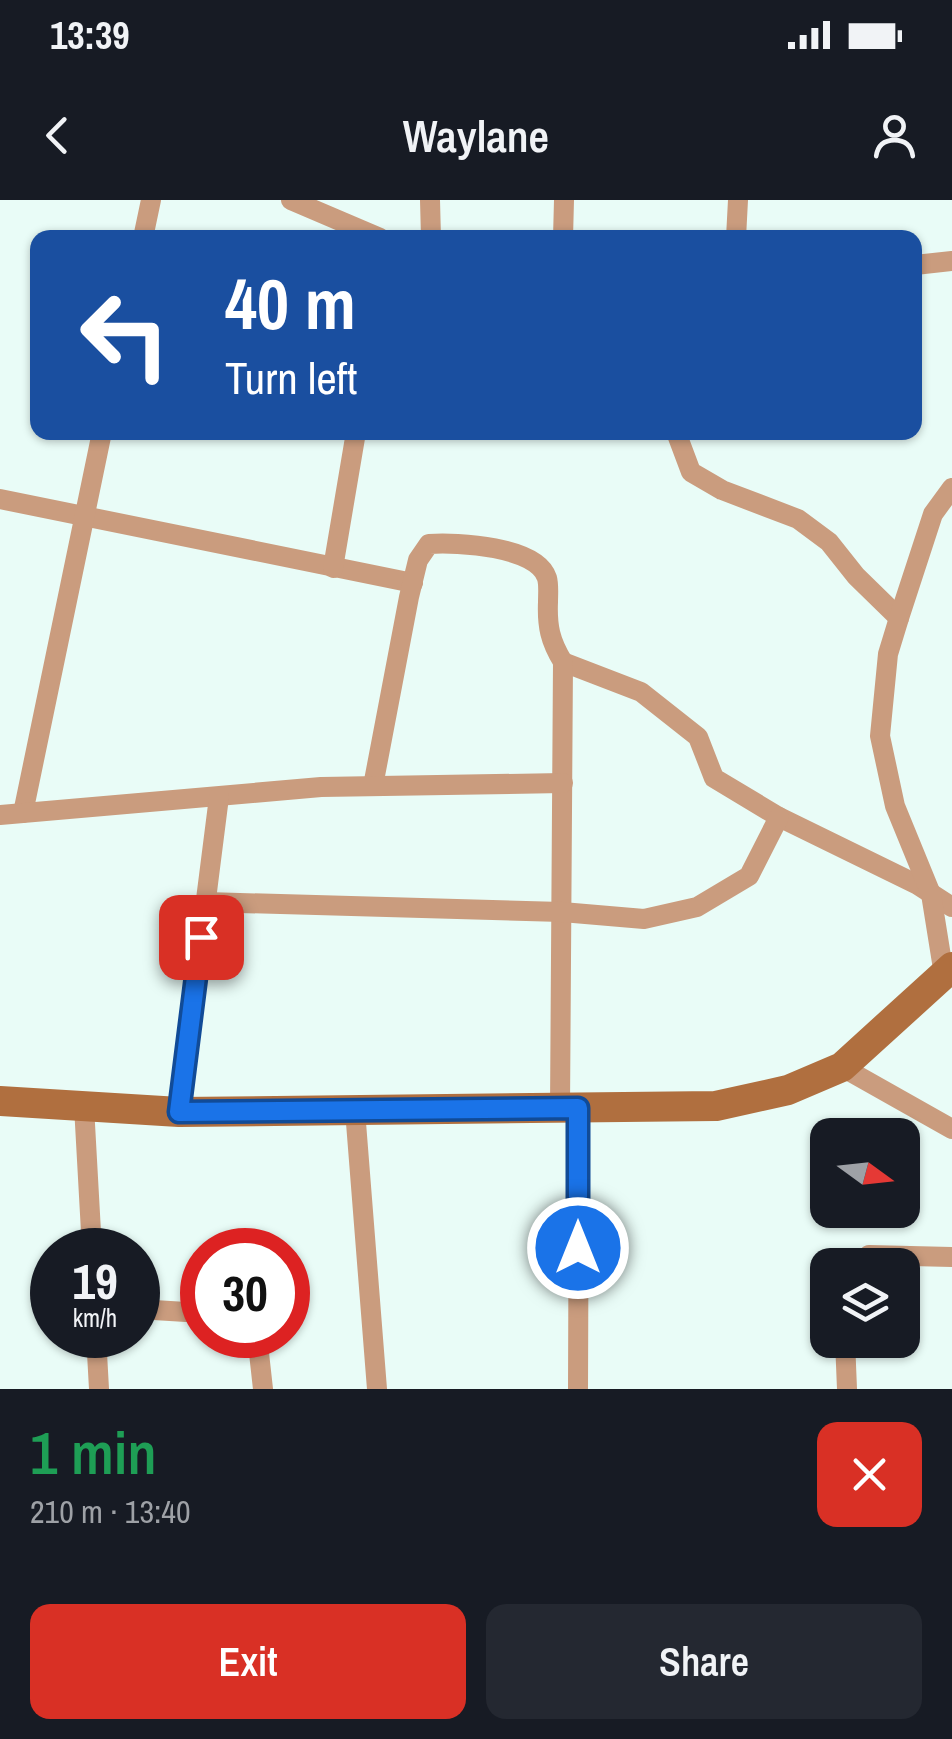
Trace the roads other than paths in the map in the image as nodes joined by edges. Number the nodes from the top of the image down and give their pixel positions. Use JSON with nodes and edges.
{"nodes":[{"id":1,"x":150,"y":200,"type":"edge"},
{"id":2,"x":291,"y":200,"type":"edge"},
{"id":3,"x":430,"y":200,"type":"edge"},
{"id":4,"x":564,"y":200,"type":"edge"},
{"id":5,"x":738,"y":200,"type":"edge"},
{"id":6,"x":144,"y":230,"type":"edge"},
{"id":7,"x":361,"y":230,"type":"edge"},
{"id":8,"x":430,"y":230,"type":"edge"},
{"id":9,"x":563,"y":230,"type":"edge"},
{"id":10,"x":736,"y":230,"type":"edge"},
{"id":11,"x":952,"y":261,"type":"edge"},
{"id":12,"x":922,"y":264,"type":"edge"},
{"id":13,"x":100,"y":440,"type":"edge"},
{"id":14,"x":355,"y":440,"type":"edge"},
{"id":15,"x":679,"y":440,"type":"edge"},
{"id":16,"x":952,"y":488,"type":"edge"},
{"id":17,"x":0,"y":499,"type":"edge"},
{"id":18,"x":85,"y":514,"type":"junction"},
{"id":19,"x":333,"y":568,"type":"junction"},
{"id":20,"x":413,"y":582,"type":"junction"},
{"id":21,"x":898,"y":618,"type":"junction"},
{"id":22,"x":564,"y":662,"type":"junction"},
{"id":23,"x":563,"y":782,"type":"junction"},
{"id":24,"x":373,"y":786,"type":"junction"},
{"id":25,"x":219,"y":797,"type":"junction"},
{"id":26,"x":23,"y":814,"type":"junction"},
{"id":27,"x":0,"y":815,"type":"edge"},
{"id":28,"x":779,"y":818,"type":"junction"},
{"id":29,"x":931,"y":894,"type":"junction"},
{"id":30,"x":206,"y":902,"type":"junction"},
{"id":31,"x":952,"y":907,"type":"edge"},
{"id":32,"x":562,"y":912,"type":"junction"},
{"id":33,"x":948,"y":971,"type":"edge"},
{"id":34,"x":842,"y":1067,"type":"junction"},
{"id":35,"x":0,"y":1101,"type":"edge"},
{"id":36,"x":84,"y":1106,"type":"junction"},
{"id":37,"x":570,"y":1108,"type":"junction"},
{"id":38,"x":355,"y":1110,"type":"junction"},
{"id":39,"x":179,"y":1112,"type":"junction"},
{"id":40,"x":952,"y":1129,"type":"edge"},
{"id":41,"x":91,"y":1228,"type":"edge"},
{"id":42,"x":920,"y":1256,"type":"edge"},
{"id":43,"x":952,"y":1257,"type":"edge"},
{"id":44,"x":98,"y":1358,"type":"edge"},
{"id":45,"x":260,"y":1358,"type":"edge"},
{"id":46,"x":846,"y":1358,"type":"edge"},
{"id":47,"x":100,"y":1389,"type":"edge"},
{"id":48,"x":263,"y":1389,"type":"edge"},
{"id":49,"x":377,"y":1389,"type":"edge"},
{"id":50,"x":578,"y":1389,"type":"edge"},
{"id":51,"x":848,"y":1389,"type":"edge"}],
"edges":[{"from":1,"to":6,"type":"street"},
{"from":2,"to":7,"type":"street"},
{"from":3,"to":8,"type":"street"},
{"from":4,"to":9,"type":"street"},
{"from":5,"to":10,"type":"street"},
{"from":11,"to":12,"type":"street"},
{"from":13,"to":18,"type":"street"},
{"from":14,"to":19,"type":"street"},
{"from":15,"to":21,"type":"street"},
{"from":16,"to":21,"type":"street"},
{"from":17,"to":18,"type":"street"},
{"from":18,"to":19,"type":"street"},
{"from":18,"to":26,"type":"street"},
{"from":19,"to":20,"type":"street"},
{"from":20,"to":22,"type":"street"},
{"from":20,"to":24,"type":"street"},
{"from":21,"to":29,"type":"street"},
{"from":22,"to":23,"type":"street"},
{"from":22,"to":28,"type":"street"},
{"from":23,"to":24,"type":"street"},
{"from":23,"to":32,"type":"street"},
{"from":24,"to":25,"type":"street"},
{"from":25,"to":26,"type":"street"},
{"from":25,"to":30,"type":"street"},
{"from":26,"to":27,"type":"street"},
{"from":28,"to":29,"type":"street"},
{"from":28,"to":32,"type":"street"},
{"from":29,"to":31,"type":"street"},
{"from":29,"to":33,"type":"street"},
{"from":30,"to":32,"type":"street"},
{"from":30,"to":39,"type":"street"},
{"from":32,"to":37,"type":"street"},
{"from":33,"to":34,"type":"street"},
{"from":34,"to":37,"type":"street"},
{"from":34,"to":40,"type":"street"},
{"from":35,"to":36,"type":"street"},
{"from":36,"to":39,"type":"street"},
{"from":36,"to":41,"type":"street"},
{"from":37,"to":38,"type":"street"},
{"from":37,"to":50,"type":"street"},
{"from":38,"to":39,"type":"street"},
{"from":38,"to":49,"type":"street"},
{"from":42,"to":43,"type":"street"},
{"from":44,"to":47,"type":"street"},
{"from":45,"to":48,"type":"street"},
{"from":46,"to":51,"type":"street"}]}
